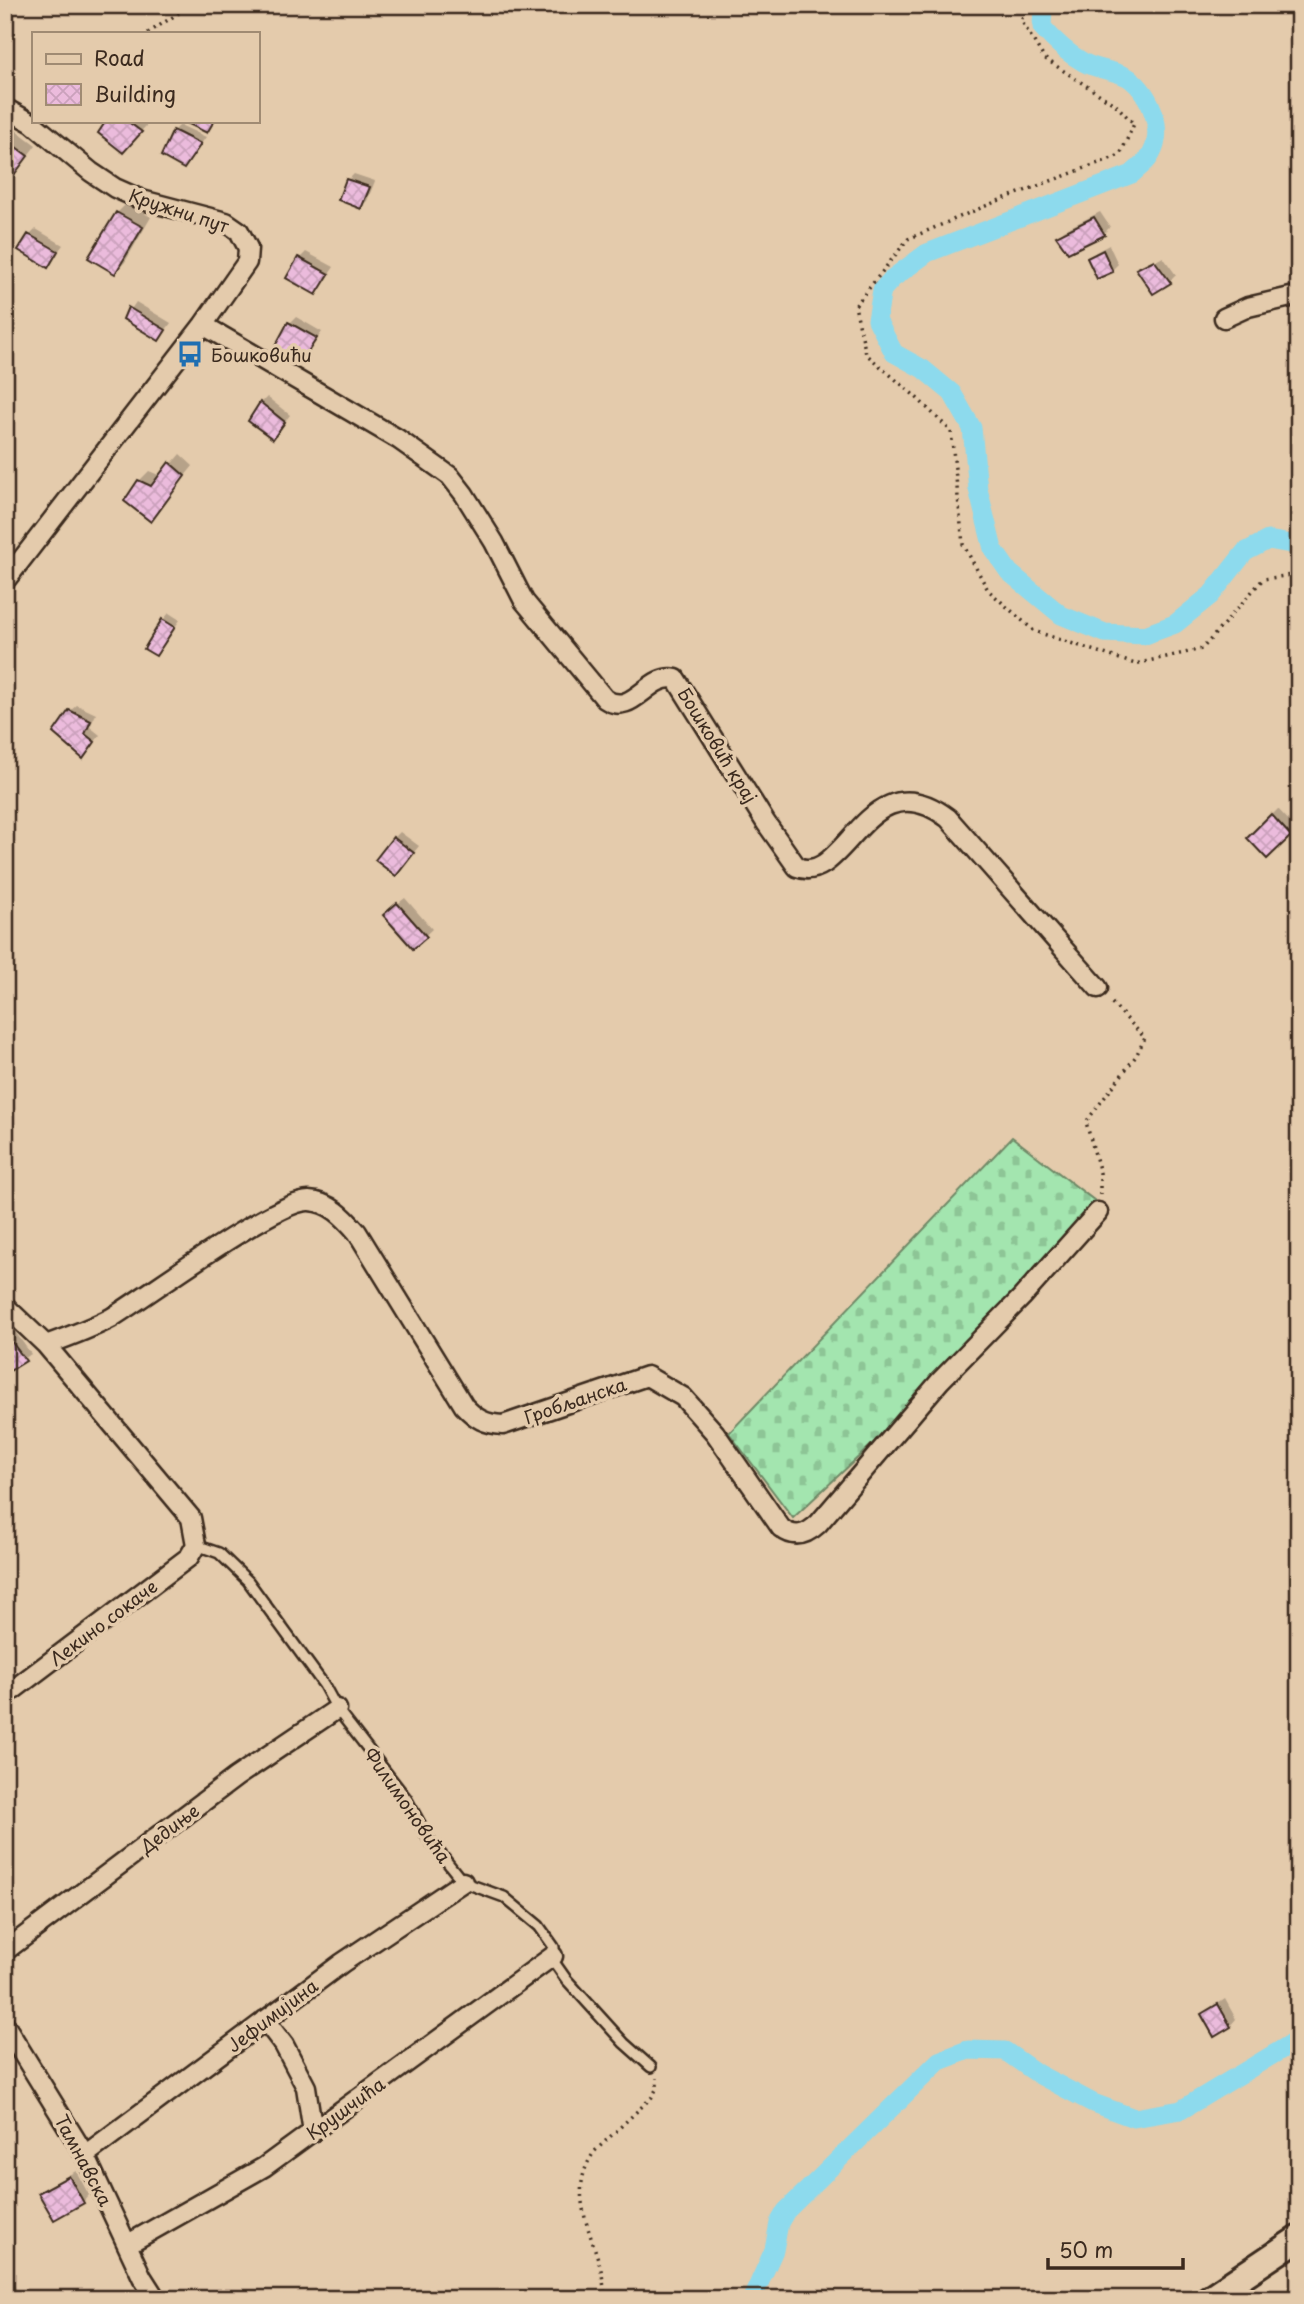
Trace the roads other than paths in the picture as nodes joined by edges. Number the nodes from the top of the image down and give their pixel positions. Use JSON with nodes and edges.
{"nodes":[{"id":1,"x":5,"y":108,"type":"edge"},
{"id":2,"x":1299,"y":295,"type":"edge"},
{"id":3,"x":1224,"y":318,"type":"dead end"},
{"id":4,"x":203,"y":325,"type":"junction"},
{"id":5,"x":5,"y":581,"type":"edge"},
{"id":6,"x":1098,"y":988,"type":"road end"},
{"id":7,"x":1098,"y":1212,"type":"road end"},
{"id":8,"x":5,"y":1306,"type":"edge"},
{"id":9,"x":46,"y":1345,"type":"junction"},
{"id":10,"x":196,"y":1545,"type":"junction"},
{"id":11,"x":5,"y":1696,"type":"edge"},
{"id":12,"x":337,"y":1709,"type":"junction"},
{"id":13,"x":463,"y":1882,"type":"junction"},
{"id":14,"x":5,"y":1951,"type":"edge"},
{"id":15,"x":553,"y":1956,"type":"junction"},
{"id":16,"x":265,"y":2020,"type":"junction"},
{"id":17,"x":5,"y":2025,"type":"edge"},
{"id":18,"x":651,"y":2067,"type":"road end"},
{"id":19,"x":313,"y":2132,"type":"junction"},
{"id":20,"x":85,"y":2155,"type":"junction"},
{"id":21,"x":1299,"y":2238,"type":"edge"},
{"id":22,"x":128,"y":2244,"type":"junction"},
{"id":23,"x":156,"y":2299,"type":"edge"},
{"id":24,"x":1208,"y":2299,"type":"edge"}],
"edges":[{"from":1,"to":4,"type":"street","name":"Кружни пут"},
{"from":2,"to":3,"type":"street"},
{"from":4,"to":5,"type":"street","name":"Кружни пут"},
{"from":4,"to":6,"type":"street","name":"Бошковић крај"},
{"from":7,"to":9,"type":"street","name":"Гробљанска"},
{"from":8,"to":9,"type":"street"},
{"from":9,"to":10,"type":"street"},
{"from":10,"to":11,"type":"street","name":"Лекино сокаче"},
{"from":10,"to":12,"type":"lane","name":"Филимоновића"},
{"from":12,"to":13,"type":"lane","name":"Филимоновића"},
{"from":12,"to":14,"type":"street","name":"Дедиње"},
{"from":13,"to":15,"type":"lane"},
{"from":13,"to":16,"type":"street","name":"Јефимијина"},
{"from":15,"to":18,"type":"lane"},
{"from":15,"to":19,"type":"street","name":"Крушчића"},
{"from":16,"to":19,"type":"street"},
{"from":16,"to":20,"type":"street","name":"Јефимијина"},
{"from":17,"to":20,"type":"street","name":"Тамнавска"},
{"from":19,"to":22,"type":"street","name":"Крушчића"},
{"from":20,"to":22,"type":"street","name":"Тамнавска"},
{"from":21,"to":24,"type":"main road"},
{"from":22,"to":23,"type":"street","name":"Тамнавска"}]}
